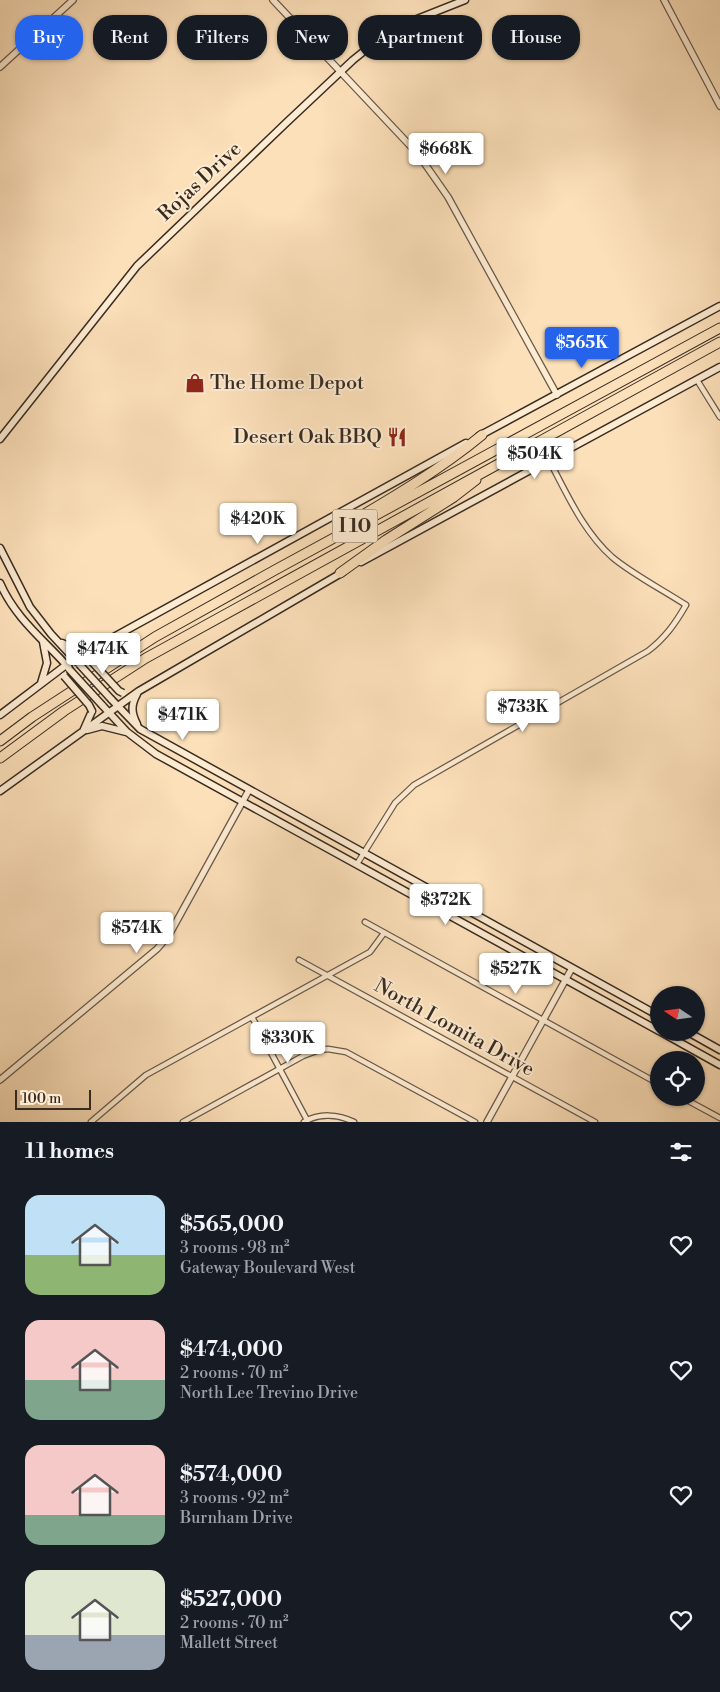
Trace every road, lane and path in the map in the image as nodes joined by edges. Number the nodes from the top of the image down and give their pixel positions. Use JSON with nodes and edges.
{"nodes":[{"id":1,"x":73,"y":0,"type":"edge"},
{"id":2,"x":273,"y":0,"type":"edge"},
{"id":3,"x":465,"y":0,"type":"edge"},
{"id":4,"x":664,"y":0,"type":"edge"},
{"id":5,"x":1,"y":64,"type":"edge"},
{"id":6,"x":340,"y":72,"type":"junction"},
{"id":7,"x":720,"y":106,"type":"edge"},
{"id":8,"x":720,"y":306,"type":"edge"},
{"id":9,"x":720,"y":328,"type":"edge"},
{"id":10,"x":720,"y":342,"type":"edge"},
{"id":11,"x":720,"y":367,"type":"edge"},
{"id":12,"x":697,"y":380,"type":"junction"},
{"id":13,"x":557,"y":395,"type":"junction"},
{"id":14,"x":720,"y":417,"type":"edge"},
{"id":15,"x":482,"y":435,"type":"junction"},
{"id":16,"x":0,"y":439,"type":"edge"},
{"id":17,"x":549,"y":460,"type":"junction"},
{"id":18,"x":490,"y":468,"type":"junction"},
{"id":19,"x":0,"y":548,"type":"edge"},
{"id":20,"x":275,"y":570,"type":"junction"},
{"id":21,"x":340,"y":573,"type":"junction"},
{"id":22,"x":0,"y":583,"type":"edge"},
{"id":23,"x":51,"y":634,"type":"junction"},
{"id":24,"x":42,"y":641,"type":"junction"},
{"id":25,"x":95,"y":647,"type":"junction"},
{"id":26,"x":77,"y":662,"type":"junction"},
{"id":27,"x":68,"y":667,"type":"junction"},
{"id":28,"x":51,"y":676,"type":"junction"},
{"id":29,"x":41,"y":683,"type":"junction"},
{"id":30,"x":139,"y":691,"type":"junction"},
{"id":31,"x":117,"y":706,"type":"junction"},
{"id":32,"x":109,"y":713,"type":"junction"},
{"id":33,"x":0,"y":715,"type":"edge"},
{"id":34,"x":140,"y":729,"type":"junction"},
{"id":35,"x":83,"y":730,"type":"junction"},
{"id":36,"x":127,"y":732,"type":"junction"},
{"id":37,"x":0,"y":741,"type":"edge"},
{"id":38,"x":0,"y":758,"type":"edge"},
{"id":39,"x":249,"y":790,"type":"junction"},
{"id":40,"x":0,"y":791,"type":"edge"},
{"id":41,"x":243,"y":801,"type":"junction"},
{"id":42,"x":365,"y":854,"type":"junction"},
{"id":43,"x":357,"y":864,"type":"junction"},
{"id":44,"x":365,"y":922,"type":"dead end"},
{"id":45,"x":384,"y":933,"type":"junction"},
{"id":46,"x":299,"y":960,"type":"dead end"},
{"id":47,"x":572,"y":968,"type":"junction"},
{"id":48,"x":328,"y":976,"type":"junction"},
{"id":49,"x":566,"y":979,"type":"junction"},
{"id":50,"x":650,"y":1011,"type":"edge"},
{"id":51,"x":252,"y":1017,"type":"junction"},
{"id":52,"x":543,"y":1020,"type":"junction"},
{"id":53,"x":650,"y":1026,"type":"edge"},
{"id":54,"x":676,"y":1041,"type":"edge"},
{"id":55,"x":704,"y":1041,"type":"edge"},
{"id":56,"x":720,"y":1050,"type":"edge"},
{"id":57,"x":720,"y":1065,"type":"edge"},
{"id":58,"x":280,"y":1068,"type":"junction"},
{"id":59,"x":512,"y":1076,"type":"junction"},
{"id":60,"x":650,"y":1079,"type":"edge"},
{"id":61,"x":0,"y":1080,"type":"edge"},
{"id":62,"x":698,"y":1106,"type":"edge"},
{"id":63,"x":720,"y":1118,"type":"edge"},
{"id":64,"x":186,"y":1121,"type":"edge"},
{"id":65,"x":306,"y":1121,"type":"edge"},
{"id":66,"x":91,"y":1122,"type":"edge"},
{"id":67,"x":354,"y":1122,"type":"edge"},
{"id":68,"x":475,"y":1122,"type":"edge"},
{"id":69,"x":487,"y":1122,"type":"edge"},
{"id":70,"x":595,"y":1122,"type":"edge"}],
"edges":[{"from":1,"to":5,"type":"street"},
{"from":2,"to":6,"type":"street"},
{"from":3,"to":6,"type":"main road","name":"Rojas Drive"},
{"from":4,"to":7,"type":"street"},
{"from":6,"to":13,"type":"street"},
{"from":6,"to":16,"type":"main road","name":"Rojas Drive"},
{"from":8,"to":13,"type":"main road"},
{"from":9,"to":20,"type":"highway","number":"I 10"},
{"from":10,"to":18,"type":"highway","number":"I 10"},
{"from":11,"to":12,"type":"main road"},
{"from":12,"to":14,"type":"street"},
{"from":12,"to":17,"type":"main road"},
{"from":13,"to":15,"type":"main road"},
{"from":15,"to":20,"type":"highway"},
{"from":15,"to":25,"type":"main road"},
{"from":17,"to":21,"type":"main road"},
{"from":17,"to":42,"type":"street"},
{"from":18,"to":21,"type":"highway"},
{"from":18,"to":38,"type":"highway","number":"I 10"},
{"from":19,"to":23,"type":"main road"},
{"from":20,"to":37,"type":"highway","number":"I 10"},
{"from":21,"to":30,"type":"main road"},
{"from":22,"to":24,"type":"main road"},
{"from":23,"to":25,"type":"main road"},
{"from":23,"to":26,"type":"main road"},
{"from":24,"to":27,"type":"main road"},
{"from":24,"to":29,"type":"main road"},
{"from":25,"to":26,"type":"main road"},
{"from":25,"to":30,"type":"main road","bridge":true},
{"from":26,"to":27,"type":"main road"},
{"from":26,"to":31,"type":"main road","bridge":true},
{"from":27,"to":28,"type":"main road"},
{"from":27,"to":32,"type":"main road","bridge":true},
{"from":28,"to":29,"type":"main road"},
{"from":28,"to":35,"type":"main road","bridge":true},
{"from":29,"to":33,"type":"main road"},
{"from":30,"to":31,"type":"main road"},
{"from":30,"to":34,"type":"main road"},
{"from":31,"to":32,"type":"main road"},
{"from":31,"to":34,"type":"main road"},
{"from":32,"to":35,"type":"main road"},
{"from":32,"to":36,"type":"main road"},
{"from":34,"to":39,"type":"main road"},
{"from":35,"to":36,"type":"main road"},
{"from":35,"to":40,"type":"main road"},
{"from":36,"to":41,"type":"main road"},
{"from":39,"to":41,"type":"street"},
{"from":39,"to":42,"type":"main road"},
{"from":41,"to":43,"type":"main road"},
{"from":41,"to":61,"type":"street"},
{"from":42,"to":43,"type":"street"},
{"from":42,"to":47,"type":"main road"},
{"from":43,"to":49,"type":"main road"},
{"from":44,"to":45,"type":"street"},
{"from":45,"to":48,"type":"street"},
{"from":45,"to":52,"type":"street"},
{"from":46,"to":48,"type":"street","name":"North Lomita Drive"},
{"from":47,"to":49,"type":"street"},
{"from":47,"to":50,"type":"main road"},
{"from":48,"to":51,"type":"street"},
{"from":48,"to":59,"type":"street","name":"North Lomita Drive"},
{"from":49,"to":52,"type":"street"},
{"from":49,"to":53,"type":"main road"},
{"from":51,"to":58,"type":"street"},
{"from":51,"to":66,"type":"street"},
{"from":52,"to":59,"type":"street"},
{"from":52,"to":60,"type":"street"},
{"from":54,"to":57,"type":"main road"},
{"from":55,"to":56,"type":"main road"},
{"from":58,"to":64,"type":"street"},
{"from":58,"to":65,"type":"street"},
{"from":58,"to":68,"type":"street"},
{"from":59,"to":69,"type":"street"},
{"from":59,"to":70,"type":"street","name":"North Lomita Drive"},
{"from":62,"to":63,"type":"street"},
{"from":65,"to":67,"type":"street"}]}
